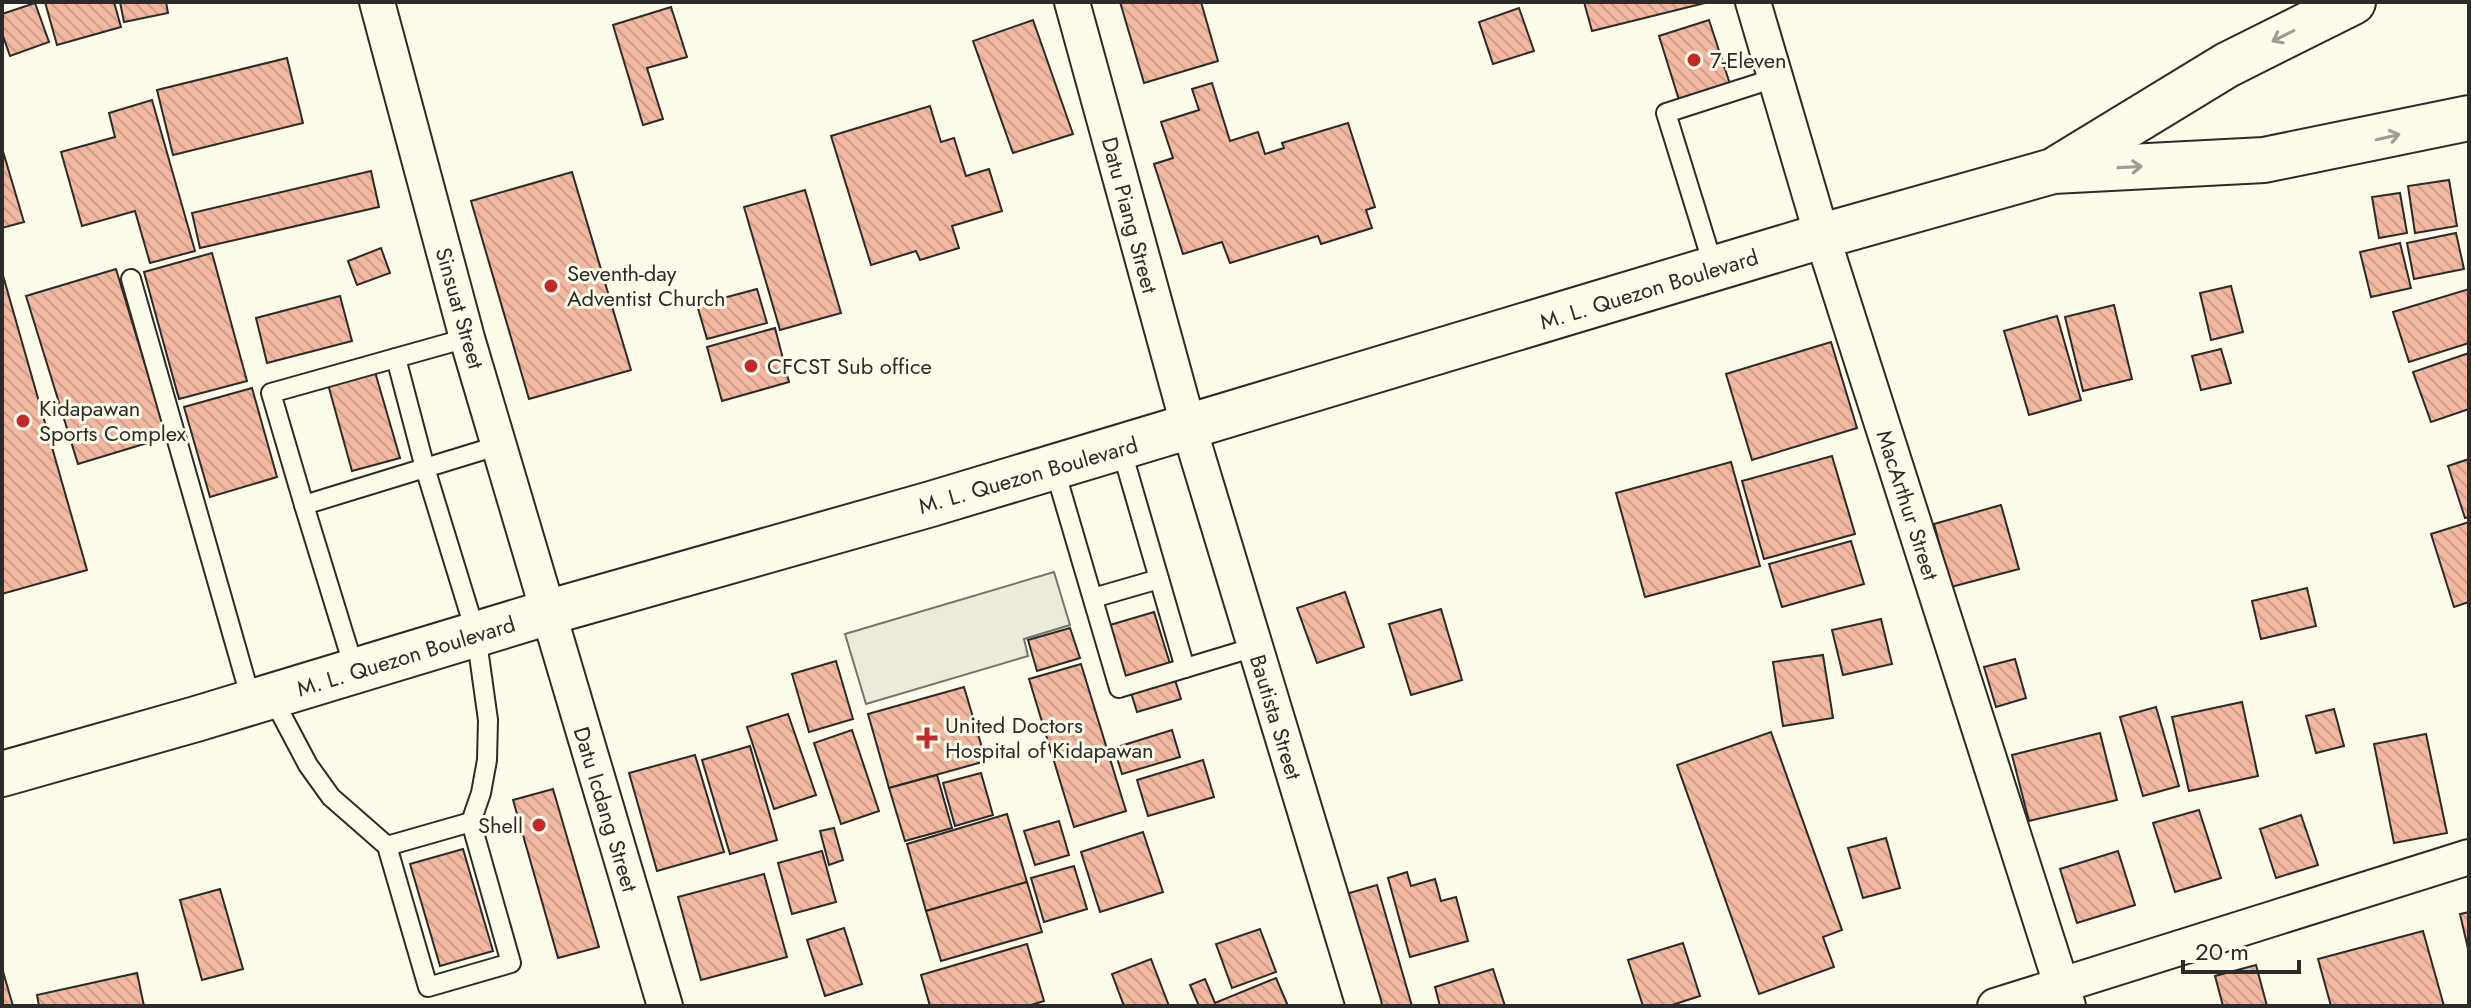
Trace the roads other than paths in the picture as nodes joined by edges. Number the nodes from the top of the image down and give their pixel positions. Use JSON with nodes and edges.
{"nodes":[{"id":1,"x":377,"y":2,"type":"edge"},
{"id":2,"x":1072,"y":2,"type":"edge"},
{"id":3,"x":1753,"y":2,"type":"edge"},
{"id":4,"x":2353,"y":2,"type":"edge"},
{"id":5,"x":1775,"y":78,"type":"junction"},
{"id":6,"x":2469,"y":118,"type":"edge"},
{"id":7,"x":2053,"y":171,"type":"junction"},
{"id":8,"x":1822,"y":236,"type":"junction"},
{"id":9,"x":1714,"y":270,"type":"junction"},
{"id":10,"x":131,"y":279,"type":"dead end"},
{"id":11,"x":467,"y":338,"type":"junction"},
{"id":12,"x":396,"y":358,"type":"junction"},
{"id":13,"x":1189,"y":428,"type":"junction"},
{"id":14,"x":500,"y":445,"type":"junction"},
{"id":15,"x":1121,"y":448,"type":"junction"},
{"id":16,"x":1054,"y":467,"type":"junction"},
{"id":17,"x":425,"y":468,"type":"junction"},
{"id":18,"x":304,"y":505,"type":"junction"},
{"id":19,"x":1159,"y":579,"type":"junction"},
{"id":20,"x":1093,"y":598,"type":"junction"},
{"id":21,"x":546,"y":613,"type":"junction"},
{"id":22,"x":476,"y":634,"type":"junction"},
{"id":23,"x":1255,"y":647,"type":"junction"},
{"id":24,"x":1185,"y":668,"type":"junction"},
{"id":25,"x":355,"y":671,"type":"junction"},
{"id":26,"x":262,"y":700,"type":"junction"},
{"id":27,"x":2,"y":774,"type":"edge"},
{"id":28,"x":471,"y":822,"type":"junction"},
{"id":29,"x":387,"y":846,"type":"junction"},
{"id":30,"x":2469,"y":857,"type":"edge"},
{"id":31,"x":2064,"y":996,"type":"edge"},
{"id":32,"x":665,"y":1006,"type":"edge"},
{"id":33,"x":1364,"y":1006,"type":"edge"},
{"id":34,"x":1995,"y":1006,"type":"edge"}],
"edges":[{"from":1,"to":11,"type":"street","name":"Sinsuat Street"},
{"from":2,"to":13,"type":"street","name":"Datu Piang Street"},
{"from":3,"to":5,"type":"street","name":"MacArthur Street"},
{"from":4,"to":7,"type":"highway","name":"M. L. Quezon Boulevard","one_way":true},
{"from":5,"to":8,"type":"street","name":"MacArthur Street"},
{"from":5,"to":9,"type":"lane"},
{"from":7,"to":6,"type":"highway","name":"M. L. Quezon Boulevard","one_way":true},
{"from":7,"to":8,"type":"highway","name":"M. L. Quezon Boulevard"},
{"from":8,"to":9,"type":"highway","name":"M. L. Quezon Boulevard"},
{"from":8,"to":31,"type":"street","name":"MacArthur Street"},
{"from":9,"to":13,"type":"highway","name":"M. L. Quezon Boulevard"},
{"from":10,"to":26,"type":"lane"},
{"from":11,"to":12,"type":"lane"},
{"from":11,"to":14,"type":"street","name":"Sinsuat Street"},
{"from":12,"to":17,"type":"lane"},
{"from":12,"to":18,"type":"lane"},
{"from":13,"to":15,"type":"highway","name":"M. L. Quezon Boulevard"},
{"from":13,"to":23,"type":"street","name":"Bautista Street"},
{"from":14,"to":17,"type":"lane"},
{"from":14,"to":21,"type":"street","name":"Sinsuat Street"},
{"from":15,"to":16,"type":"highway","name":"M. L. Quezon Boulevard"},
{"from":15,"to":19,"type":"lane"},
{"from":16,"to":20,"type":"lane"},
{"from":16,"to":21,"type":"highway","name":"M. L. Quezon Boulevard"},
{"from":17,"to":18,"type":"lane"},
{"from":17,"to":22,"type":"lane"},
{"from":18,"to":25,"type":"lane"},
{"from":19,"to":20,"type":"lane"},
{"from":19,"to":24,"type":"lane"},
{"from":20,"to":24,"type":"lane"},
{"from":21,"to":22,"type":"highway","name":"M. L. Quezon Boulevard"},
{"from":21,"to":32,"type":"street","name":"Datu Icdang Street"},
{"from":22,"to":25,"type":"highway","name":"M. L. Quezon Boulevard"},
{"from":22,"to":28,"type":"lane"},
{"from":23,"to":24,"type":"lane"},
{"from":23,"to":33,"type":"street","name":"Bautista Street"},
{"from":25,"to":26,"type":"highway","name":"M. L. Quezon Boulevard"},
{"from":26,"to":27,"type":"highway","name":"M. L. Quezon Boulevard"},
{"from":26,"to":29,"type":"lane"},
{"from":28,"to":29,"type":"lane"},
{"from":28,"to":29,"type":"lane"},
{"from":30,"to":31,"type":"street"},
{"from":31,"to":34,"type":"street"}]}
